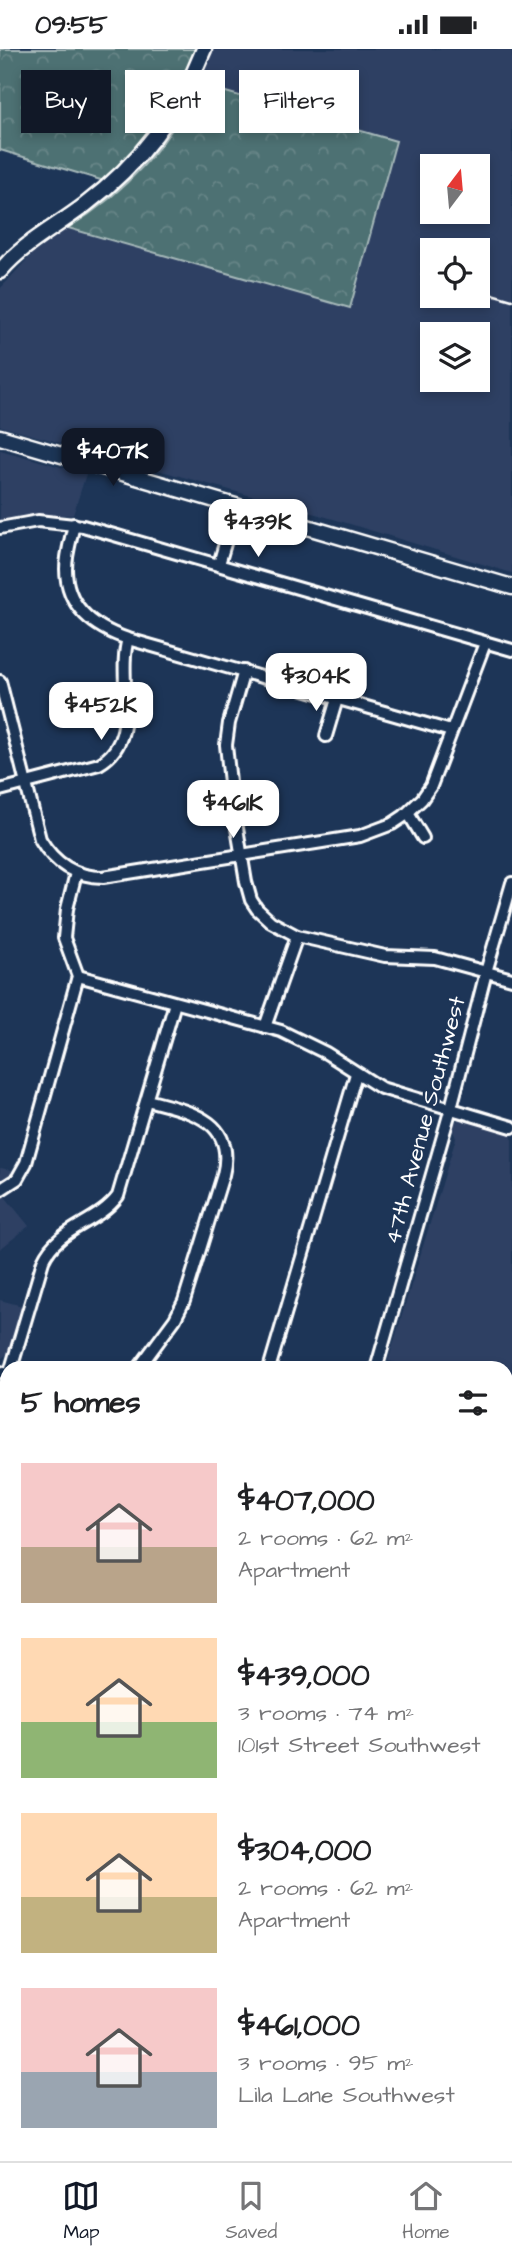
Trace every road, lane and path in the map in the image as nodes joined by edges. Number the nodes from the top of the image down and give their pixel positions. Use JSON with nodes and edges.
{"nodes":[{"id":1,"x":204,"y":49,"type":"edge"},
{"id":2,"x":0,"y":271,"type":"edge"},
{"id":3,"x":0,"y":437,"type":"edge"},
{"id":4,"x":236,"y":506,"type":"junction"},
{"id":5,"x":74,"y":524,"type":"junction"},
{"id":6,"x":0,"y":528,"type":"edge"},
{"id":7,"x":219,"y":564,"type":"junction"},
{"id":8,"x":512,"y":587,"type":"edge"},
{"id":9,"x":128,"y":639,"type":"junction"},
{"id":10,"x":485,"y":643,"type":"junction"},
{"id":11,"x":512,"y":650,"type":"edge"},
{"id":12,"x":244,"y":671,"type":"junction"},
{"id":13,"x":0,"y":681,"type":"edge"},
{"id":14,"x":337,"y":699,"type":"junction"},
{"id":15,"x":450,"y":731,"type":"junction"},
{"id":16,"x":326,"y":736,"type":"dead end"},
{"id":17,"x":26,"y":783,"type":"junction"},
{"id":18,"x":0,"y":790,"type":"edge"},
{"id":19,"x":408,"y":813,"type":"junction"},
{"id":20,"x":423,"y":838,"type":"dead end"},
{"id":21,"x":242,"y":854,"type":"junction"},
{"id":22,"x":76,"y":873,"type":"junction"},
{"id":23,"x":512,"y":883,"type":"edge"},
{"id":24,"x":297,"y":936,"type":"junction"},
{"id":25,"x":486,"y":972,"type":"junction"},
{"id":26,"x":78,"y":976,"type":"junction"},
{"id":27,"x":512,"y":979,"type":"edge"},
{"id":28,"x":175,"y":1003,"type":"junction"},
{"id":29,"x":265,"y":1027,"type":"junction"},
{"id":30,"x":356,"y":1073,"type":"junction"},
{"id":31,"x":147,"y":1100,"type":"junction"},
{"id":32,"x":451,"y":1108,"type":"junction"},
{"id":33,"x":512,"y":1127,"type":"edge"},
{"id":34,"x":0,"y":1191,"type":"edge"},
{"id":35,"x":13,"y":1361,"type":"edge"},
{"id":36,"x":144,"y":1361,"type":"edge"},
{"id":37,"x":271,"y":1361,"type":"edge"},
{"id":38,"x":378,"y":1361,"type":"edge"}],
"edges":[{"from":1,"to":2,"type":"main road"},
{"from":3,"to":4,"type":"main road"},
{"from":4,"to":7,"type":"street"},
{"from":4,"to":8,"type":"main road"},
{"from":5,"to":6,"type":"street"},
{"from":5,"to":7,"type":"street"},
{"from":5,"to":9,"type":"street"},
{"from":7,"to":10,"type":"street"},
{"from":9,"to":12,"type":"street"},
{"from":9,"to":17,"type":"street"},
{"from":10,"to":11,"type":"street"},
{"from":10,"to":15,"type":"street"},
{"from":12,"to":14,"type":"street"},
{"from":12,"to":21,"type":"street"},
{"from":13,"to":17,"type":"street"},
{"from":14,"to":15,"type":"street"},
{"from":14,"to":16,"type":"street"},
{"from":15,"to":19,"type":"street"},
{"from":17,"to":18,"type":"street"},
{"from":17,"to":22,"type":"street"},
{"from":19,"to":20,"type":"street"},
{"from":19,"to":21,"type":"street"},
{"from":21,"to":22,"type":"street"},
{"from":21,"to":24,"type":"street"},
{"from":22,"to":26,"type":"street"},
{"from":23,"to":25,"type":"street","name":"47th Avenue Southwest"},
{"from":24,"to":25,"type":"street"},
{"from":24,"to":29,"type":"street"},
{"from":25,"to":27,"type":"street"},
{"from":25,"to":32,"type":"street","name":"47th Avenue Southwest"},
{"from":26,"to":28,"type":"street"},
{"from":26,"to":34,"type":"street"},
{"from":28,"to":29,"type":"street"},
{"from":28,"to":31,"type":"street"},
{"from":29,"to":30,"type":"street"},
{"from":30,"to":32,"type":"street"},
{"from":30,"to":37,"type":"street"},
{"from":31,"to":35,"type":"street"},
{"from":31,"to":36,"type":"street"},
{"from":32,"to":33,"type":"street"},
{"from":32,"to":38,"type":"street","name":"47th Avenue Southwest"}]}
